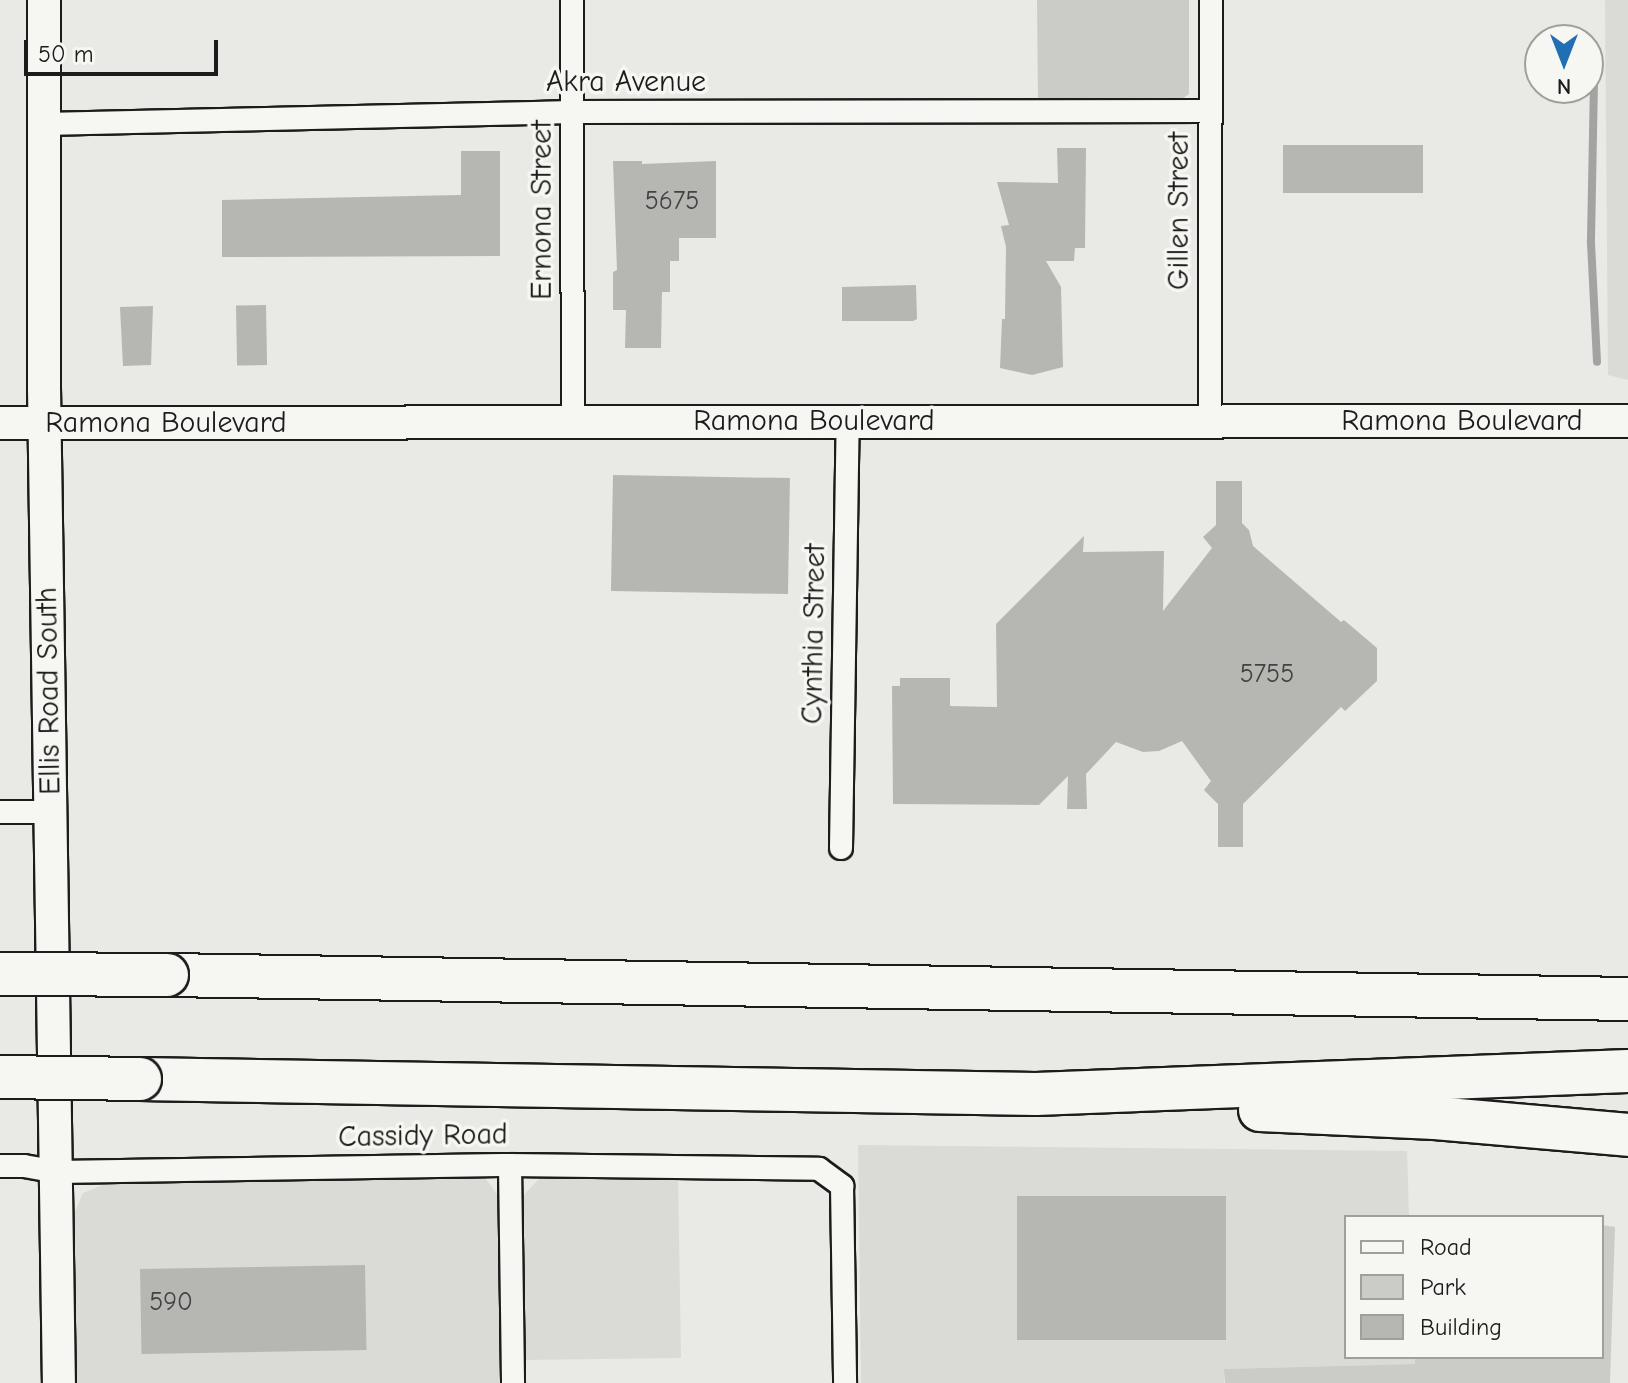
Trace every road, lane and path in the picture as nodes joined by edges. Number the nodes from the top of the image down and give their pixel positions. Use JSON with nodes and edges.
{"nodes":[{"id":1,"x":44,"y":0,"type":"edge"},
{"id":2,"x":572,"y":0,"type":"edge"},
{"id":3,"x":1211,"y":0,"type":"edge"},
{"id":4,"x":1209,"y":111,"type":"junction"},
{"id":5,"x":571,"y":112,"type":"junction"},
{"id":6,"x":44,"y":124,"type":"junction"},
{"id":7,"x":573,"y":420,"type":"junction"},
{"id":8,"x":848,"y":421,"type":"junction"},
{"id":9,"x":1628,"y":421,"type":"edge"},
{"id":10,"x":1210,"y":422,"type":"junction"},
{"id":11,"x":0,"y":423,"type":"edge"},
{"id":12,"x":46,"y":423,"type":"junction"},
{"id":13,"x":0,"y":812,"type":"edge"},
{"id":14,"x":51,"y":812,"type":"junction"},
{"id":15,"x":841,"y":848,"type":"dead end"},
{"id":16,"x":0,"y":974,"type":"edge"},
{"id":17,"x":1628,"y":999,"type":"edge"},
{"id":18,"x":1628,"y":1071,"type":"edge"},
{"id":19,"x":0,"y":1077,"type":"edge"},
{"id":20,"x":1036,"y":1094,"type":"junction"},
{"id":21,"x":1628,"y":1135,"type":"edge"},
{"id":22,"x":510,"y":1165,"type":"junction"},
{"id":23,"x":0,"y":1166,"type":"edge"},
{"id":24,"x":57,"y":1172,"type":"junction"},
{"id":25,"x":59,"y":1383,"type":"edge"},
{"id":26,"x":513,"y":1383,"type":"edge"},
{"id":27,"x":845,"y":1383,"type":"edge"}],
"edges":[{"from":1,"to":6,"type":"street","name":"Ellis Road South"},
{"from":2,"to":5,"type":"street","name":"Ernona Street"},
{"from":3,"to":4,"type":"street","name":"Gillen Street"},
{"from":4,"to":5,"type":"street","name":"Akra Avenue"},
{"from":4,"to":10,"type":"street","name":"Gillen Street"},
{"from":5,"to":6,"type":"street","name":"Akra Avenue"},
{"from":5,"to":7,"type":"street","name":"Ernona Street"},
{"from":6,"to":12,"type":"street","name":"Ellis Road South"},
{"from":7,"to":8,"type":"street","name":"Ramona Boulevard"},
{"from":7,"to":12,"type":"street","name":"Ramona Boulevard"},
{"from":8,"to":10,"type":"street","name":"Ramona Boulevard"},
{"from":8,"to":15,"type":"street","name":"Cynthia Street"},
{"from":9,"to":10,"type":"street","name":"Ramona Boulevard"},
{"from":11,"to":12,"type":"street","name":"Ramona Boulevard"},
{"from":12,"to":14,"type":"street","name":"Ellis Road South"},
{"from":13,"to":14,"type":"street"},
{"from":14,"to":24,"type":"street","name":"Ellis Road South"},
{"from":16,"to":17,"type":"highway","bridge":true},
{"from":18,"to":20,"type":"highway"},
{"from":19,"to":20,"type":"highway","bridge":true},
{"from":20,"to":21,"type":"highway"},
{"from":22,"to":24,"type":"street","name":"Cassidy Road"},
{"from":22,"to":26,"type":"street"},
{"from":22,"to":27,"type":"street","name":"Cassidy Road"},
{"from":23,"to":24,"type":"street","name":"Cassidy Road"},
{"from":24,"to":25,"type":"street","name":"Ellis Road South"}]}
